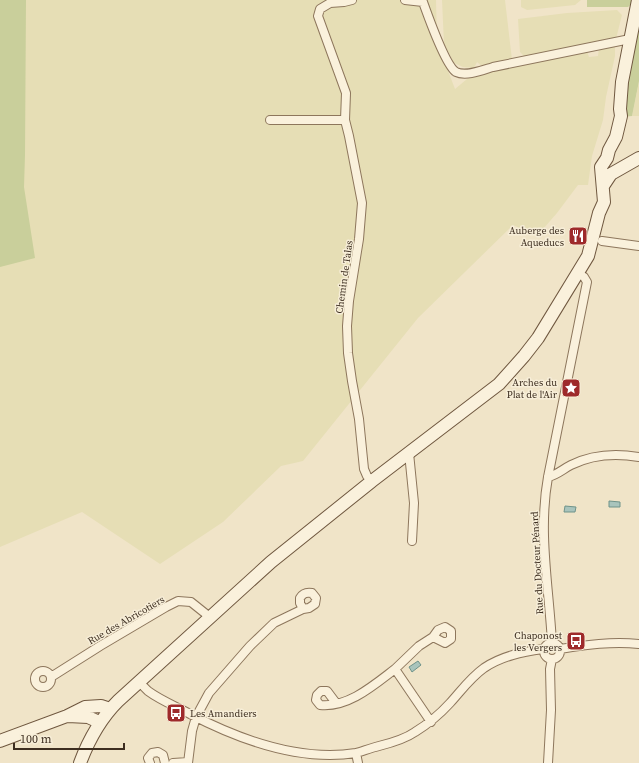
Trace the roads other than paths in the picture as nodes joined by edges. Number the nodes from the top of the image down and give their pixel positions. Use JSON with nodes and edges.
{"nodes":[{"id":1,"x":352,"y":0,"type":"edge"},
{"id":2,"x":405,"y":0,"type":"edge"},
{"id":3,"x":638,"y":0,"type":"edge"},
{"id":4,"x":423,"y":1,"type":"edge"},
{"id":5,"x":630,"y":39,"type":"junction"},
{"id":6,"x":270,"y":120,"type":"dead end"},
{"id":7,"x":345,"y":120,"type":"junction"},
{"id":8,"x":639,"y":158,"type":"edge"},
{"id":9,"x":605,"y":167,"type":"junction"},
{"id":10,"x":598,"y":240,"type":"junction"},
{"id":11,"x":639,"y":246,"type":"edge"},
{"id":12,"x":578,"y":273,"type":"junction"},
{"id":13,"x":409,"y":453,"type":"junction"},
{"id":14,"x":639,"y":457,"type":"edge"},
{"id":15,"x":548,"y":476,"type":"junction"},
{"id":16,"x":372,"y":482,"type":"junction"},
{"id":17,"x":412,"y":541,"type":"dead end"},
{"id":18,"x":303,"y":609,"type":"dead end"},
{"id":19,"x":211,"y":618,"type":"junction"},
{"id":20,"x":433,"y":637,"type":"dead end"},
{"id":21,"x":552,"y":643,"type":"junction"},
{"id":22,"x":639,"y":644,"type":"edge"},
{"id":23,"x":544,"y":649,"type":"junction"},
{"id":24,"x":560,"y":649,"type":"junction"},
{"id":25,"x":552,"y":659,"type":"junction"},
{"id":26,"x":395,"y":669,"type":"junction"},
{"id":27,"x":51,"y":677,"type":"dead end"},
{"id":28,"x":139,"y":682,"type":"junction"},
{"id":29,"x":336,"y":703,"type":"dead end"},
{"id":30,"x":110,"y":709,"type":"junction"},
{"id":31,"x":67,"y":716,"type":"junction"},
{"id":32,"x":196,"y":717,"type":"junction"},
{"id":33,"x":99,"y":722,"type":"junction"},
{"id":34,"x":431,"y":722,"type":"junction"},
{"id":35,"x":0,"y":741,"type":"edge"},
{"id":36,"x":356,"y":753,"type":"junction"},
{"id":37,"x":188,"y":762,"type":"edge"},
{"id":38,"x":80,"y":763,"type":"edge"},
{"id":39,"x":150,"y":763,"type":"edge"},
{"id":40,"x":165,"y":763,"type":"edge"},
{"id":41,"x":173,"y":763,"type":"edge"},
{"id":42,"x":358,"y":763,"type":"edge"},
{"id":43,"x":548,"y":763,"type":"edge"}],
"edges":[{"from":1,"to":7,"type":"street","name":"Chemin de Talas"},
{"from":2,"to":4,"type":"street"},
{"from":3,"to":5,"type":"main road"},
{"from":4,"to":5,"type":"street"},
{"from":5,"to":9,"type":"main road"},
{"from":6,"to":7,"type":"street"},
{"from":7,"to":16,"type":"street","name":"Chemin de Talas"},
{"from":8,"to":9,"type":"main road"},
{"from":9,"to":10,"type":"main road"},
{"from":10,"to":11,"type":"street"},
{"from":10,"to":12,"type":"main road"},
{"from":12,"to":13,"type":"main road"},
{"from":12,"to":15,"type":"street","name":"Rue du Docteur Pénard"},
{"from":13,"to":16,"type":"main road"},
{"from":13,"to":17,"type":"street"},
{"from":14,"to":15,"type":"street"},
{"from":15,"to":21,"type":"street","name":"Rue du Docteur Pénard"},
{"from":16,"to":19,"type":"main road"},
{"from":18,"to":32,"type":"street"},
{"from":19,"to":27,"type":"street","name":"Rue des Abricotiers"},
{"from":19,"to":28,"type":"main road"},
{"from":20,"to":26,"type":"street"},
{"from":21,"to":23,"type":"street"},
{"from":21,"to":24,"type":"street"},
{"from":22,"to":24,"type":"street"},
{"from":23,"to":25,"type":"street"},
{"from":23,"to":34,"type":"street"},
{"from":24,"to":25,"type":"street"},
{"from":25,"to":43,"type":"street"},
{"from":26,"to":29,"type":"street"},
{"from":26,"to":34,"type":"street"},
{"from":28,"to":30,"type":"main road"},
{"from":28,"to":32,"type":"street"},
{"from":30,"to":31,"type":"main road"},
{"from":30,"to":33,"type":"main road"},
{"from":31,"to":33,"type":"main road"},
{"from":31,"to":35,"type":"main road"},
{"from":32,"to":36,"type":"street"},
{"from":32,"to":37,"type":"street"},
{"from":33,"to":38,"type":"main road"},
{"from":34,"to":36,"type":"street"},
{"from":36,"to":42,"type":"street"},
{"from":37,"to":41,"type":"street"},
{"from":39,"to":40,"type":"street"}]}
